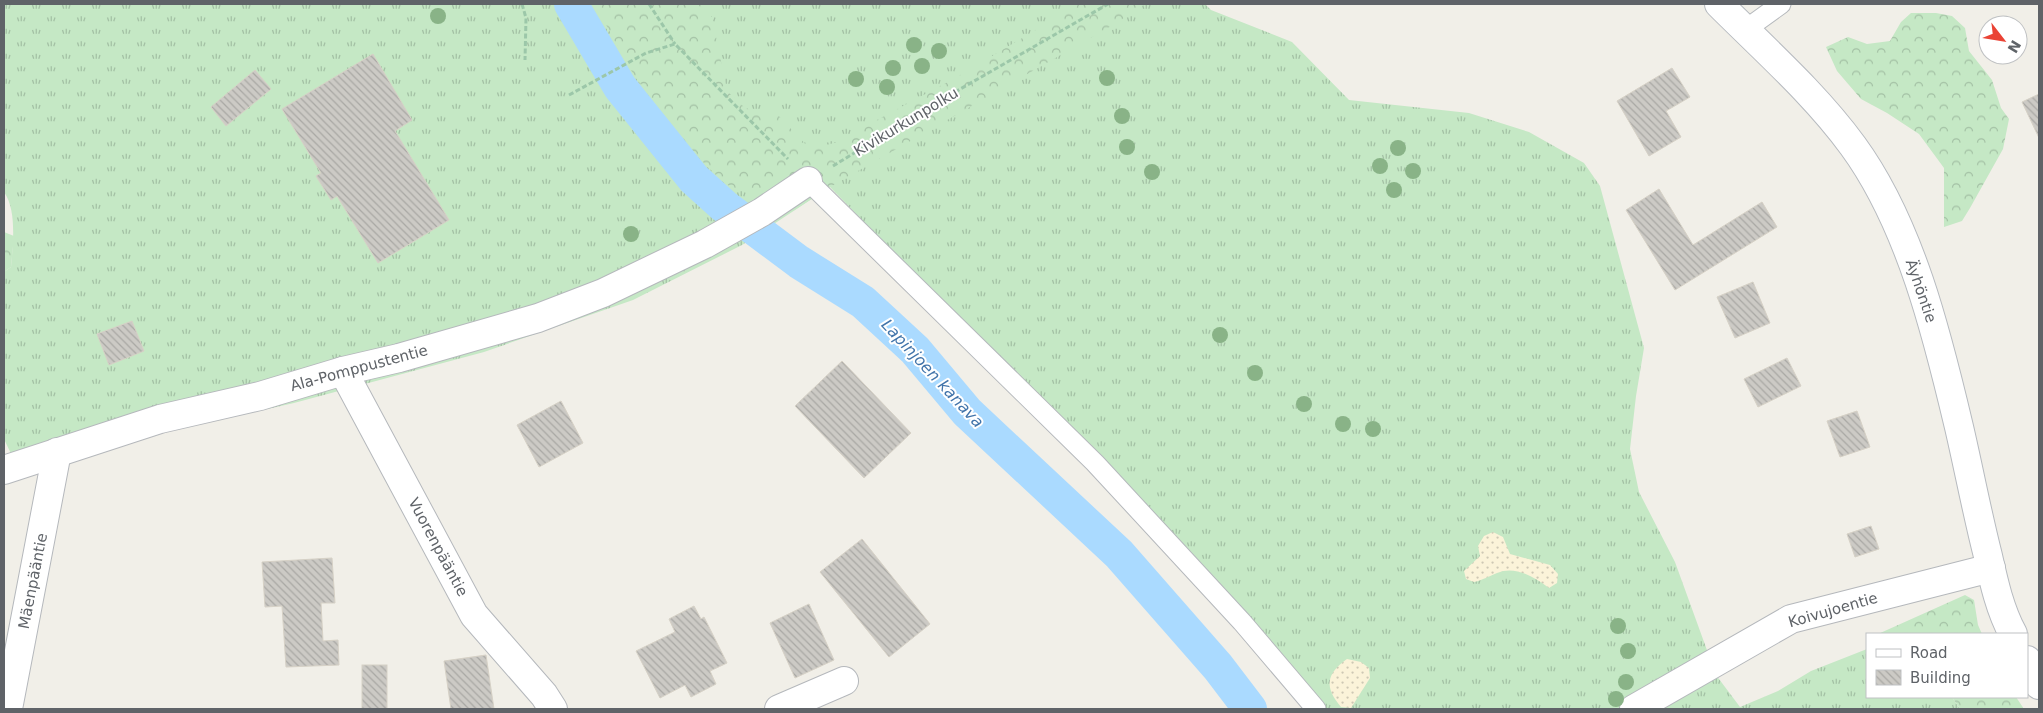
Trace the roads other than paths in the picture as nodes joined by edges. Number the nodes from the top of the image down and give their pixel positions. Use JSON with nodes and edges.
{"nodes":[{"id":1,"x":1719,"y":4,"type":"edge"},
{"id":2,"x":1781,"y":4,"type":"edge"},
{"id":3,"x":1745,"y":30,"type":"junction"},
{"id":4,"x":808,"y":181,"type":"joint"},
{"id":5,"x":343,"y":371,"type":"junction"},
{"id":6,"x":57,"y":452,"type":"junction"},
{"id":7,"x":4,"y":470,"type":"edge"},
{"id":8,"x":1991,"y":568,"type":"junction"},
{"id":9,"x":2012,"y":633,"type":"edge"},
{"id":10,"x":2028,"y":662,"type":"edge"},
{"id":11,"x":844,"y":681,"type":"dead end"},
{"id":12,"x":2039,"y":685,"type":"edge"},
{"id":13,"x":8,"y":709,"type":"edge"},
{"id":14,"x":554,"y":709,"type":"edge"},
{"id":15,"x":779,"y":709,"type":"edge"},
{"id":16,"x":1316,"y":709,"type":"edge"},
{"id":17,"x":1634,"y":709,"type":"edge"}],
"edges":[{"from":1,"to":3,"type":"street","name":"Äyhöntie"},
{"from":2,"to":3,"type":"lane"},
{"from":3,"to":8,"type":"street","name":"Äyhöntie"},
{"from":4,"to":5,"type":"street","name":"Ala-Pomppustentie"},
{"from":4,"to":16,"type":"lane"},
{"from":5,"to":6,"type":"street","name":"Ala-Pomppustentie"},
{"from":5,"to":14,"type":"street","name":"Vuorenpääntie"},
{"from":6,"to":7,"type":"street","name":"Ala-Pomppustentie"},
{"from":6,"to":13,"type":"street","name":"Mäenpääntie"},
{"from":8,"to":9,"type":"street","name":"Äyhöntie"},
{"from":8,"to":17,"type":"street","name":"Koivujoentie"},
{"from":10,"to":12,"type":"street"},
{"from":11,"to":15,"type":"street"}]}
